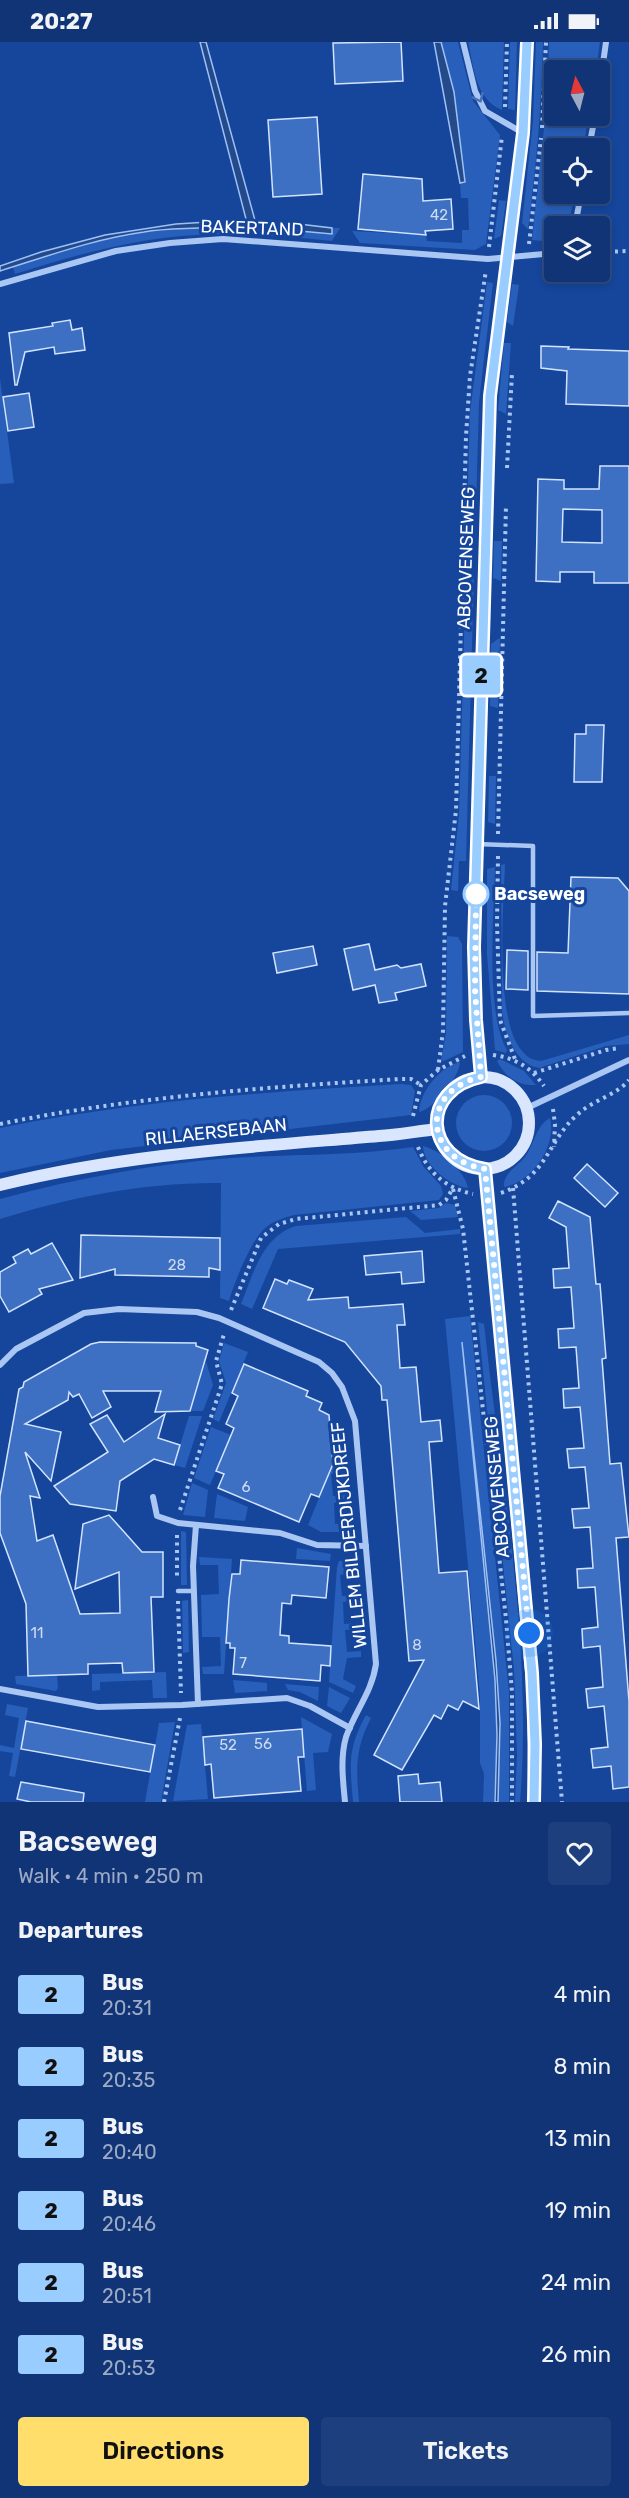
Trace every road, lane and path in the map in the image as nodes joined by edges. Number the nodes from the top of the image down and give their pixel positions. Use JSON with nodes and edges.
{"nodes":[{"id":1,"x":463,"y":42,"type":"edge"},
{"id":2,"x":526,"y":42,"type":"edge"},
{"id":3,"x":546,"y":42,"type":"edge"},
{"id":4,"x":606,"y":42,"type":"edge"},
{"id":5,"x":603,"y":60,"type":"edge"},
{"id":6,"x":523,"y":133,"type":"junction"},
{"id":7,"x":629,"y":251,"type":"edge"},
{"id":8,"x":610,"y":252,"type":"edge"},
{"id":9,"x":544,"y":254,"type":"edge"},
{"id":10,"x":527,"y":255,"type":"junction"},
{"id":11,"x":507,"y":257,"type":"junction"},
{"id":12,"x":0,"y":284,"type":"edge"},
{"id":13,"x":512,"y":369,"type":"dead end"},
{"id":14,"x":506,"y":474,"type":"dead end"},
{"id":15,"x":506,"y":497,"type":"dead end"},
{"id":16,"x":477,"y":844,"type":"junction"},
{"id":17,"x":498,"y":845,"type":"junction"},
{"id":18,"x":629,"y":1007,"type":"edge"},
{"id":19,"x":622,"y":1013,"type":"junction"},
{"id":20,"x":629,"y":1013,"type":"edge"},
{"id":21,"x":629,"y":1048,"type":"edge"},
{"id":22,"x":629,"y":1060,"type":"edge"},
{"id":23,"x":438,"y":1070,"type":"dead end"},
{"id":24,"x":481,"y":1077,"type":"junction"},
{"id":25,"x":629,"y":1080,"type":"edge"},
{"id":26,"x":527,"y":1108,"type":"junction"},
{"id":27,"x":0,"y":1124,"type":"edge"},
{"id":28,"x":438,"y":1129,"type":"junction"},
{"id":29,"x":485,"y":1169,"type":"junction"},
{"id":30,"x":0,"y":1185,"type":"edge"},
{"id":31,"x":227,"y":1322,"type":"junction"},
{"id":32,"x":0,"y":1365,"type":"edge"},
{"id":33,"x":153,"y":1497,"type":"dead end"},
{"id":34,"x":178,"y":1523,"type":"junction"},
{"id":35,"x":196,"y":1525,"type":"junction"},
{"id":36,"x":366,"y":1546,"type":"junction"},
{"id":37,"x":178,"y":1591,"type":"junction"},
{"id":38,"x":194,"y":1591,"type":"junction"},
{"id":39,"x":0,"y":1689,"type":"edge"},
{"id":40,"x":198,"y":1704,"type":"junction"},
{"id":41,"x":182,"y":1705,"type":"junction"},
{"id":42,"x":350,"y":1728,"type":"junction"},
{"id":43,"x":164,"y":1802,"type":"edge"},
{"id":44,"x":345,"y":1802,"type":"edge"},
{"id":45,"x":512,"y":1802,"type":"edge"},
{"id":46,"x":534,"y":1802,"type":"edge"},
{"id":47,"x":562,"y":1802,"type":"edge"}],
"edges":[{"from":1,"to":6,"type":"street","one_way":true},
{"from":2,"to":6,"type":"street","name":"ABCOVENSEWEG"},
{"from":3,"to":10,"type":"path"},
{"from":4,"to":5,"type":"street"},
{"from":6,"to":11,"type":"street","name":"ABCOVENSEWEG"},
{"from":7,"to":8,"type":"path"},
{"from":9,"to":10,"type":"street"},
{"from":10,"to":11,"type":"street"},
{"from":11,"to":12,"type":"street","name":"BAKERTAND"},
{"from":11,"to":16,"type":"street","name":"ABCOVENSEWEG"},
{"from":13,"to":14,"type":"path"},
{"from":15,"to":17,"type":"path","name":"ABCOVENSEWEG"},
{"from":16,"to":17,"type":"lane"},
{"from":16,"to":24,"type":"street","name":"ABCOVENSEWEG"},
{"from":17,"to":19,"type":"lane"},
{"from":17,"to":21,"type":"path","name":"ABCOVENSEWEG"},
{"from":18,"to":19,"type":"lane"},
{"from":19,"to":20,"type":"lane"},
{"from":22,"to":26,"type":"street"},
{"from":23,"to":27,"type":"path"},
{"from":24,"to":26,"type":"street"},
{"from":24,"to":28,"type":"street"},
{"from":25,"to":47,"type":"path"},
{"from":26,"to":29,"type":"street"},
{"from":28,"to":29,"type":"street"},
{"from":28,"to":30,"type":"street","name":"RILLAERSEBAAN"},
{"from":29,"to":46,"type":"street","name":"ABCOVENSEWEG"},
{"from":31,"to":32,"type":"street","name":"WILLEM BILDERDIJKDREEF"},
{"from":31,"to":34,"type":"path"},
{"from":31,"to":36,"type":"street","name":"WILLEM BILDERDIJKDREEF"},
{"from":31,"to":45,"type":"path","name":"ABCOVENSEWEG"},
{"from":33,"to":34,"type":"street"},
{"from":34,"to":35,"type":"street"},
{"from":34,"to":37,"type":"path"},
{"from":35,"to":36,"type":"street"},
{"from":35,"to":38,"type":"street"},
{"from":36,"to":42,"type":"street","name":"WILLEM BILDERDIJKDREEF"},
{"from":37,"to":38,"type":"lane"},
{"from":37,"to":41,"type":"path"},
{"from":38,"to":40,"type":"street"},
{"from":39,"to":41,"type":"street"},
{"from":40,"to":41,"type":"street"},
{"from":40,"to":42,"type":"street"},
{"from":41,"to":43,"type":"path"},
{"from":42,"to":44,"type":"street","name":"WILLEM BILDERDIJKDREEF"}]}
